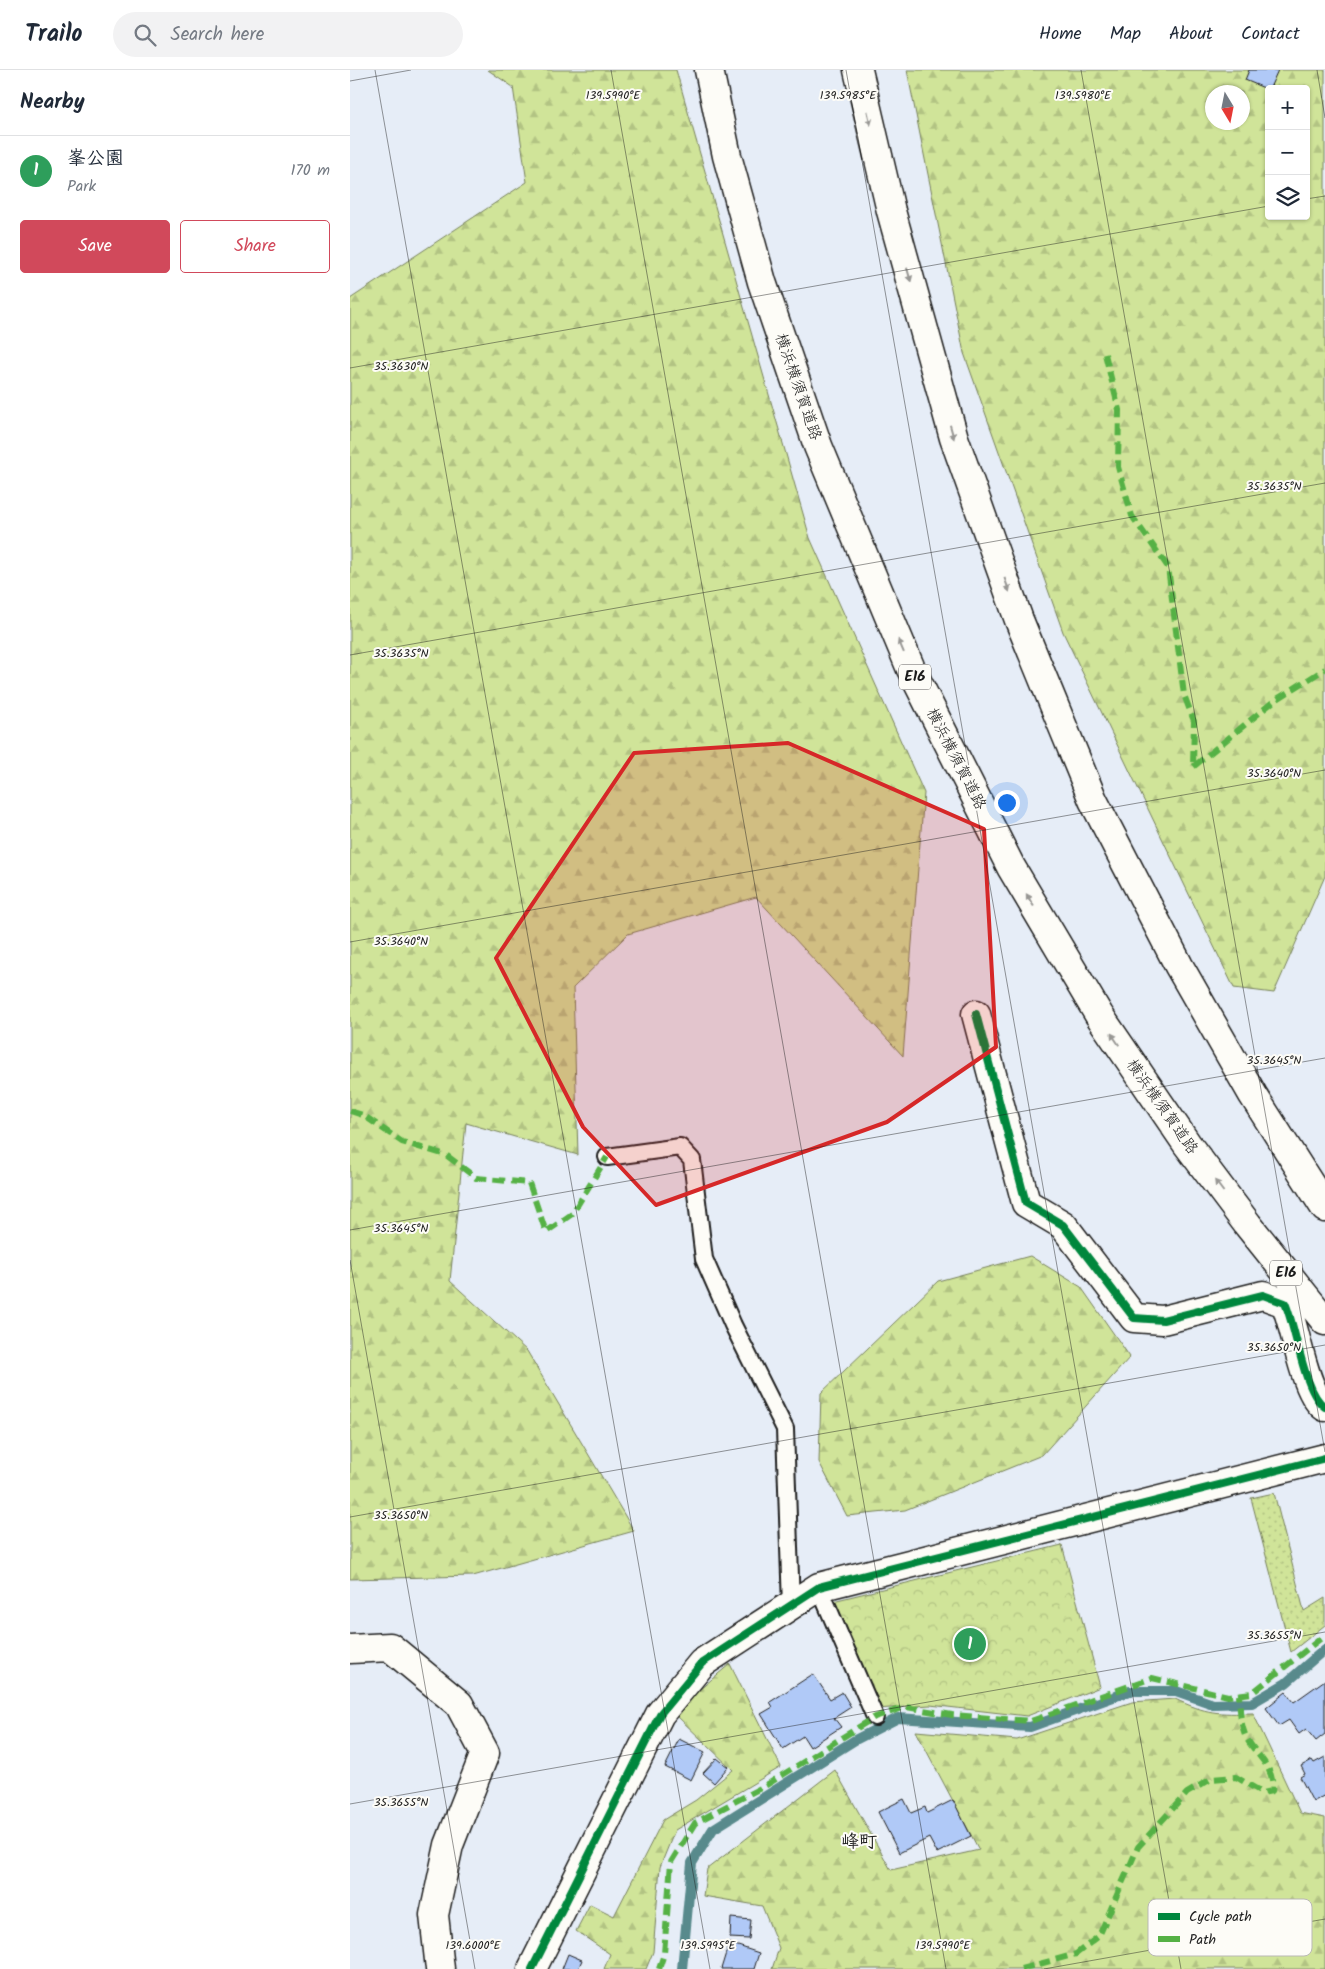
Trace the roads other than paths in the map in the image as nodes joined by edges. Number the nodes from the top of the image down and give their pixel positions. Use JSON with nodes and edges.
{"nodes":[{"id":1,"x":709,"y":70,"type":"edge"},
{"id":2,"x":858,"y":70,"type":"edge"},
{"id":3,"x":976,"y":1014,"type":"dead end"},
{"id":4,"x":607,"y":1157,"type":"dead end"},
{"id":5,"x":1318,"y":1200,"type":"edge"},
{"id":6,"x":1325,"y":1321,"type":"edge"},
{"id":7,"x":1325,"y":1407,"type":"edge"},
{"id":8,"x":1325,"y":1458,"type":"edge"},
{"id":9,"x":819,"y":1587,"type":"junction"},
{"id":10,"x":791,"y":1606,"type":"junction"},
{"id":11,"x":350,"y":1649,"type":"edge"},
{"id":12,"x":875,"y":1717,"type":"dead end"},
{"id":13,"x":440,"y":1969,"type":"edge"},
{"id":14,"x":532,"y":1969,"type":"edge"}],
"edges":[{"from":6,"to":1,"type":"main road","name":"横浜横須賀道路","number":"E16","one_way":true},
{"from":2,"to":5,"type":"main road","one_way":true},
{"from":3,"to":7,"type":"main road"},
{"from":4,"to":10,"type":"lane"},
{"from":8,"to":9,"type":"main road"},
{"from":9,"to":10,"type":"main road"},
{"from":9,"to":12,"type":"lane"},
{"from":10,"to":14,"type":"main road"},
{"from":11,"to":13,"type":"main road"}]}
